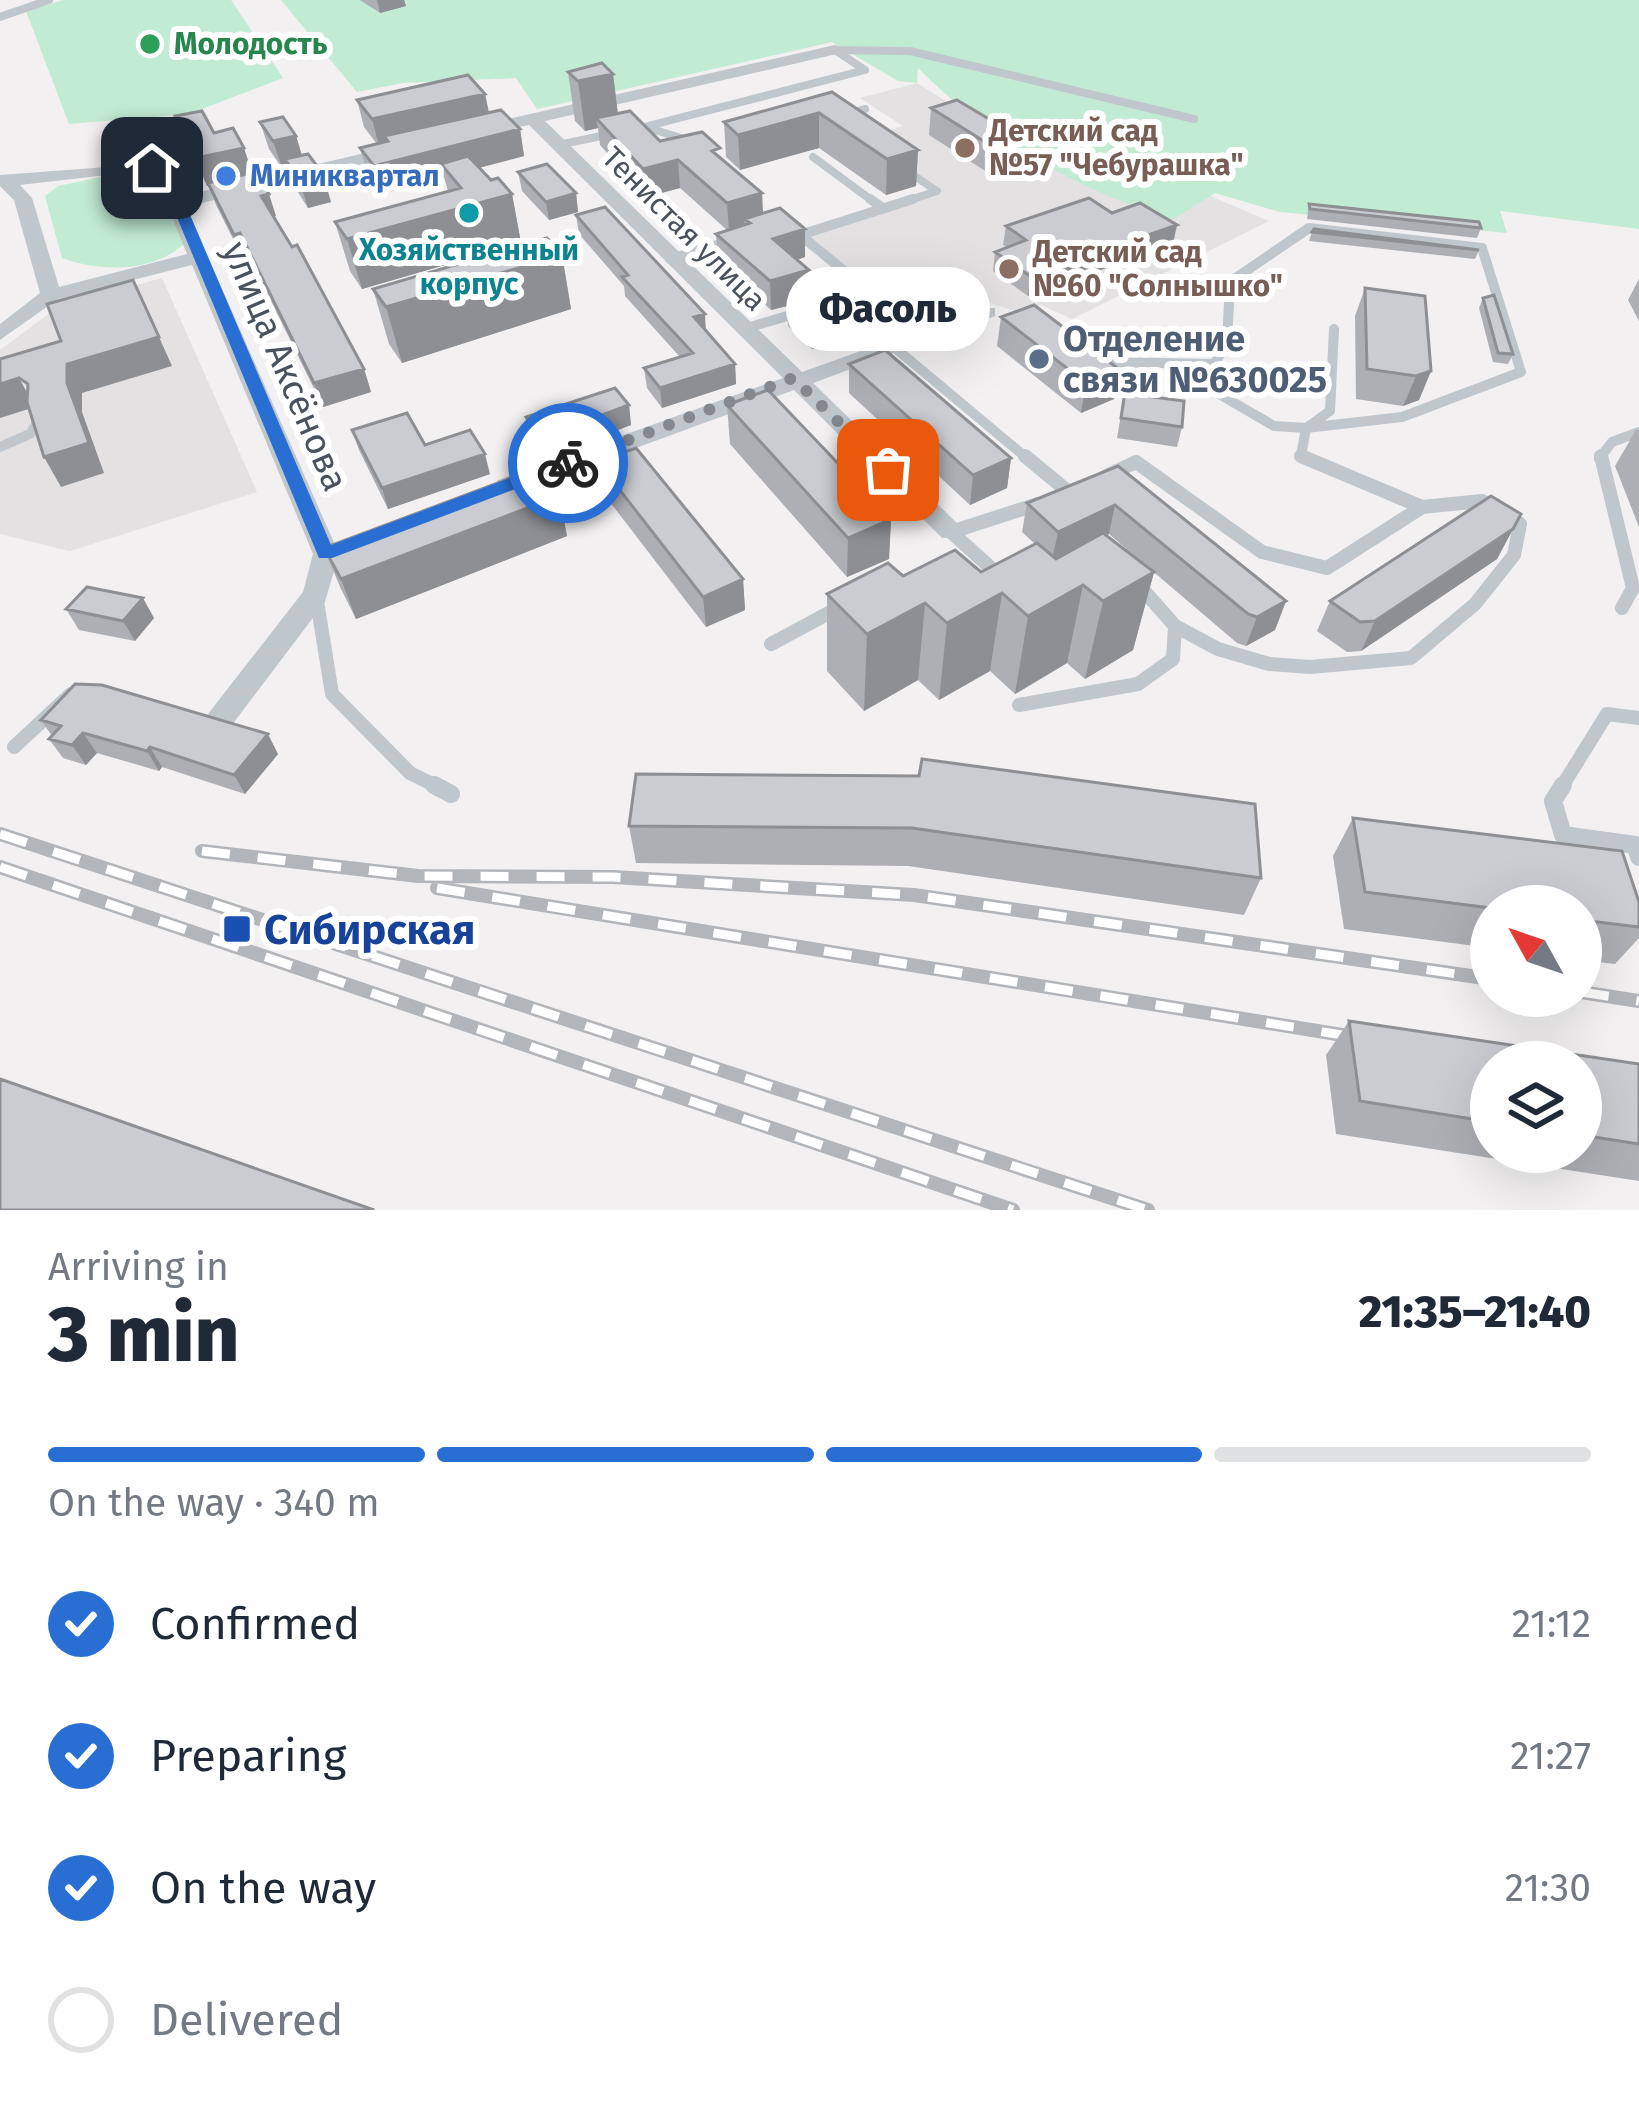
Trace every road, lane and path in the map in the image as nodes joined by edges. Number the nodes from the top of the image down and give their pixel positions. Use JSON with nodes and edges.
{"nodes":[{"id":1,"x":49,"y":0,"type":"edge"},
{"id":2,"x":0,"y":17,"type":"edge"},
{"id":3,"x":835,"y":50,"type":"junction"},
{"id":4,"x":865,"y":109,"type":"edge"},
{"id":5,"x":532,"y":118,"type":"junction"},
{"id":6,"x":1194,"y":119,"type":"dead end"},
{"id":7,"x":820,"y":122,"type":"edge"},
{"id":8,"x":645,"y":127,"type":"junction"},
{"id":9,"x":465,"y":134,"type":"edge"},
{"id":10,"x":421,"y":145,"type":"edge"},
{"id":11,"x":558,"y":145,"type":"junction"},
{"id":12,"x":709,"y":153,"type":"edge"},
{"id":13,"x":813,"y":157,"type":"dead end"},
{"id":14,"x":887,"y":157,"type":"edge"},
{"id":15,"x":2,"y":180,"type":"edge"},
{"id":16,"x":178,"y":203,"type":"junction"},
{"id":17,"x":883,"y":208,"type":"junction"},
{"id":18,"x":788,"y":224,"type":"edge"},
{"id":19,"x":800,"y":235,"type":"junction"},
{"id":20,"x":748,"y":236,"type":"edge"},
{"id":21,"x":200,"y":257,"type":"junction"},
{"id":22,"x":670,"y":259,"type":"junction"},
{"id":23,"x":869,"y":291,"type":"junction"},
{"id":24,"x":51,"y":295,"type":"junction"},
{"id":25,"x":848,"y":297,"type":"edge"},
{"id":26,"x":806,"y":310,"type":"edge"},
{"id":27,"x":998,"y":314,"type":"edge"},
{"id":28,"x":743,"y":329,"type":"junction"},
{"id":29,"x":1334,"y":329,"type":"dead end"},
{"id":30,"x":0,"y":334,"type":"edge"},
{"id":31,"x":924,"y":336,"type":"junction"},
{"id":32,"x":894,"y":347,"type":"junction"},
{"id":33,"x":1083,"y":349,"type":"edge"},
{"id":34,"x":1168,"y":365,"type":"junction"},
{"id":35,"x":793,"y":378,"type":"junction"},
{"id":36,"x":38,"y":421,"type":"edge"},
{"id":37,"x":1306,"y":428,"type":"junction"},
{"id":38,"x":1639,"y":432,"type":"edge"},
{"id":39,"x":0,"y":447,"type":"edge"},
{"id":40,"x":1072,"y":494,"type":"junction"},
{"id":41,"x":482,"y":495,"type":"edge"},
{"id":42,"x":1422,"y":507,"type":"junction"},
{"id":43,"x":952,"y":532,"type":"junction"},
{"id":44,"x":1024,"y":577,"type":"edge"},
{"id":45,"x":1002,"y":578,"type":"junction"},
{"id":46,"x":1125,"y":579,"type":"edge"},
{"id":47,"x":981,"y":581,"type":"edge"},
{"id":48,"x":316,"y":595,"type":"junction"},
{"id":49,"x":850,"y":602,"type":"edge"},
{"id":50,"x":1622,"y":608,"type":"dead end"},
{"id":51,"x":1175,"y":626,"type":"junction"},
{"id":52,"x":772,"y":644,"type":"dead end"},
{"id":53,"x":96,"y":693,"type":"edge"},
{"id":54,"x":1019,"y":705,"type":"dead end"},
{"id":55,"x":1639,"y":718,"type":"edge"},
{"id":56,"x":218,"y":722,"type":"edge"},
{"id":57,"x":14,"y":747,"type":"dead end"},
{"id":58,"x":451,"y":794,"type":"dead end"},
{"id":59,"x":1639,"y":857,"type":"edge"}],
"edges":[{"from":1,"to":2,"type":"lane"},
{"from":3,"to":5,"type":"street"},
{"from":3,"to":6,"type":"lane"},
{"from":3,"to":8,"type":"lane"},
{"from":4,"to":7,"type":"lane"},
{"from":5,"to":9,"type":"street"},
{"from":5,"to":11,"type":"street","name":"Тенистая улица"},
{"from":8,"to":11,"type":"lane"},
{"from":8,"to":12,"type":"lane"},
{"from":10,"to":16,"type":"street"},
{"from":11,"to":22,"type":"street","name":"Тенистая улица"},
{"from":13,"to":17,"type":"lane"},
{"from":14,"to":17,"type":"lane"},
{"from":15,"to":16,"type":"street","name":"улица Аксёнова"},
{"from":15,"to":24,"type":"street"},
{"from":16,"to":21,"type":"street","name":"улица Аксёнова"},
{"from":17,"to":19,"type":"lane"},
{"from":18,"to":19,"type":"lane"},
{"from":19,"to":23,"type":"lane"},
{"from":20,"to":22,"type":"lane"},
{"from":21,"to":24,"type":"street"},
{"from":21,"to":48,"type":"street","name":"улица Аксёнова"},
{"from":22,"to":28,"type":"street","name":"Тенистая улица"},
{"from":23,"to":25,"type":"lane"},
{"from":23,"to":31,"type":"lane"},
{"from":24,"to":30,"type":"street"},
{"from":26,"to":28,"type":"lane"},
{"from":27,"to":31,"type":"street"},
{"from":28,"to":35,"type":"street","name":"Тенистая улица"},
{"from":29,"to":37,"type":"lane"},
{"from":31,"to":32,"type":"street"},
{"from":32,"to":35,"type":"street"},
{"from":32,"to":40,"type":"lane"},
{"from":33,"to":34,"type":"lane"},
{"from":34,"to":37,"type":"lane"},
{"from":34,"to":37,"type":"lane"},
{"from":35,"to":41,"type":"street"},
{"from":35,"to":43,"type":"street","name":"Тенистая улица"},
{"from":36,"to":39,"type":"lane"},
{"from":37,"to":42,"type":"lane"},
{"from":38,"to":50,"type":"lane"},
{"from":40,"to":42,"type":"lane"},
{"from":40,"to":43,"type":"lane"},
{"from":42,"to":51,"type":"lane"},
{"from":43,"to":45,"type":"lane"},
{"from":44,"to":45,"type":"lane"},
{"from":45,"to":47,"type":"lane"},
{"from":46,"to":51,"type":"lane"},
{"from":48,"to":56,"type":"street","name":"улица Аксёнова"},
{"from":48,"to":58,"type":"lane"},
{"from":49,"to":52,"type":"lane"},
{"from":51,"to":54,"type":"lane"},
{"from":53,"to":57,"type":"lane"},
{"from":55,"to":59,"type":"lane"}]}
